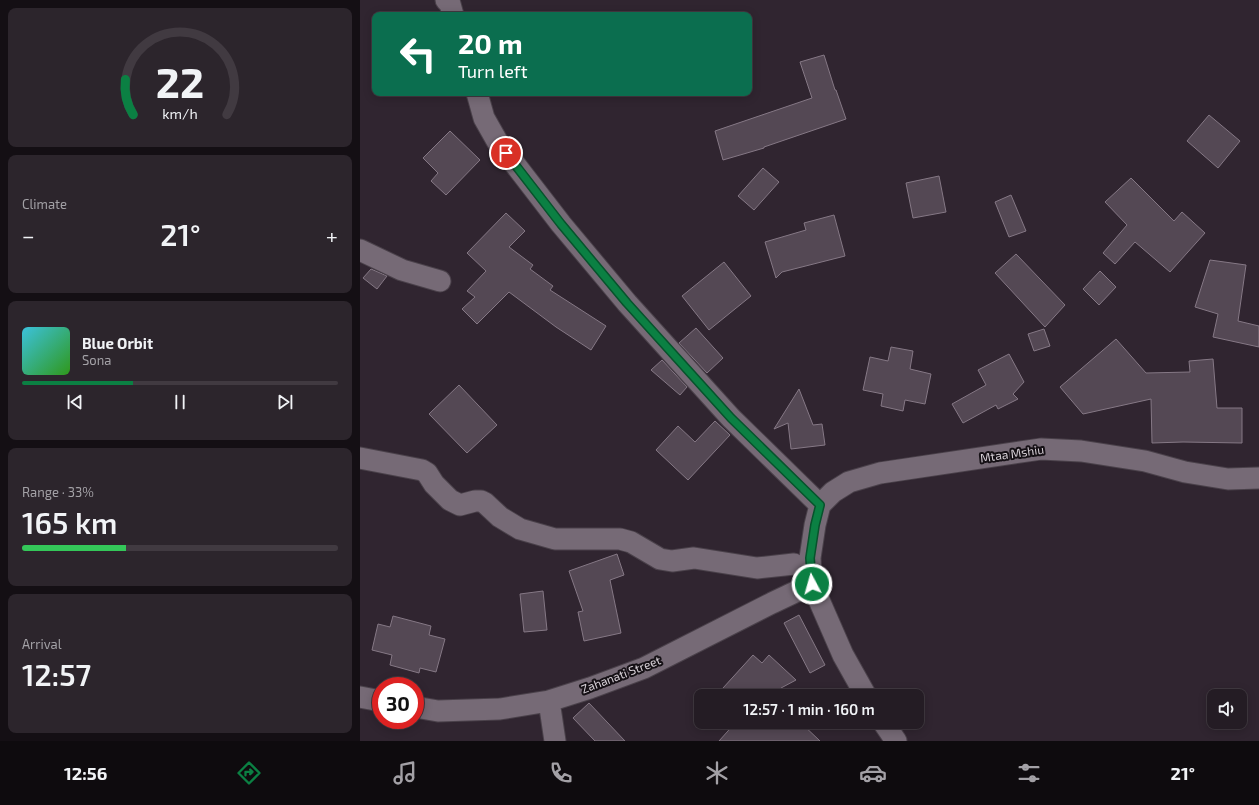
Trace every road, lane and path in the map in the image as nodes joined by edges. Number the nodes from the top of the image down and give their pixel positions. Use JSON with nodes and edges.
{"nodes":[{"id":1,"x":446,"y":0,"type":"edge"},
{"id":2,"x":452,"y":12,"type":"edge"},
{"id":3,"x":478,"y":96,"type":"edge"},
{"id":4,"x":360,"y":250,"type":"edge"},
{"id":5,"x":440,"y":281,"type":"dead end"},
{"id":6,"x":360,"y":458,"type":"edge"},
{"id":7,"x":1259,"y":478,"type":"edge"},
{"id":8,"x":820,"y":505,"type":"junction"},
{"id":9,"x":815,"y":525,"type":"junction"},
{"id":10,"x":794,"y":564,"type":"junction"},
{"id":11,"x":812,"y":584,"type":"junction"},
{"id":12,"x":772,"y":603,"type":"junction"},
{"id":13,"x":862,"y":689,"type":"edge"},
{"id":14,"x":360,"y":697,"type":"edge"},
{"id":15,"x":372,"y":699,"type":"edge"},
{"id":16,"x":550,"y":701,"type":"junction"},
{"id":17,"x":424,"y":709,"type":"edge"},
{"id":18,"x":888,"y":729,"type":"edge"},
{"id":19,"x":556,"y":741,"type":"edge"},
{"id":20,"x":896,"y":741,"type":"edge"}],
"edges":[{"from":1,"to":2,"type":"street"},
{"from":3,"to":8,"type":"street"},
{"from":4,"to":5,"type":"street"},
{"from":6,"to":10,"type":"street"},
{"from":7,"to":8,"type":"street","name":"Mtaa Mshiu"},
{"from":8,"to":9,"type":"street"},
{"from":9,"to":10,"type":"street"},
{"from":9,"to":11,"type":"street"},
{"from":10,"to":12,"type":"street"},
{"from":11,"to":12,"type":"street","name":"Zahanati Street"},
{"from":11,"to":13,"type":"street"},
{"from":12,"to":16,"type":"street","name":"Zahanati Street"},
{"from":14,"to":15,"type":"street"},
{"from":16,"to":17,"type":"street","name":"Zahanati Street"},
{"from":16,"to":19,"type":"street"},
{"from":18,"to":20,"type":"street"}]}
